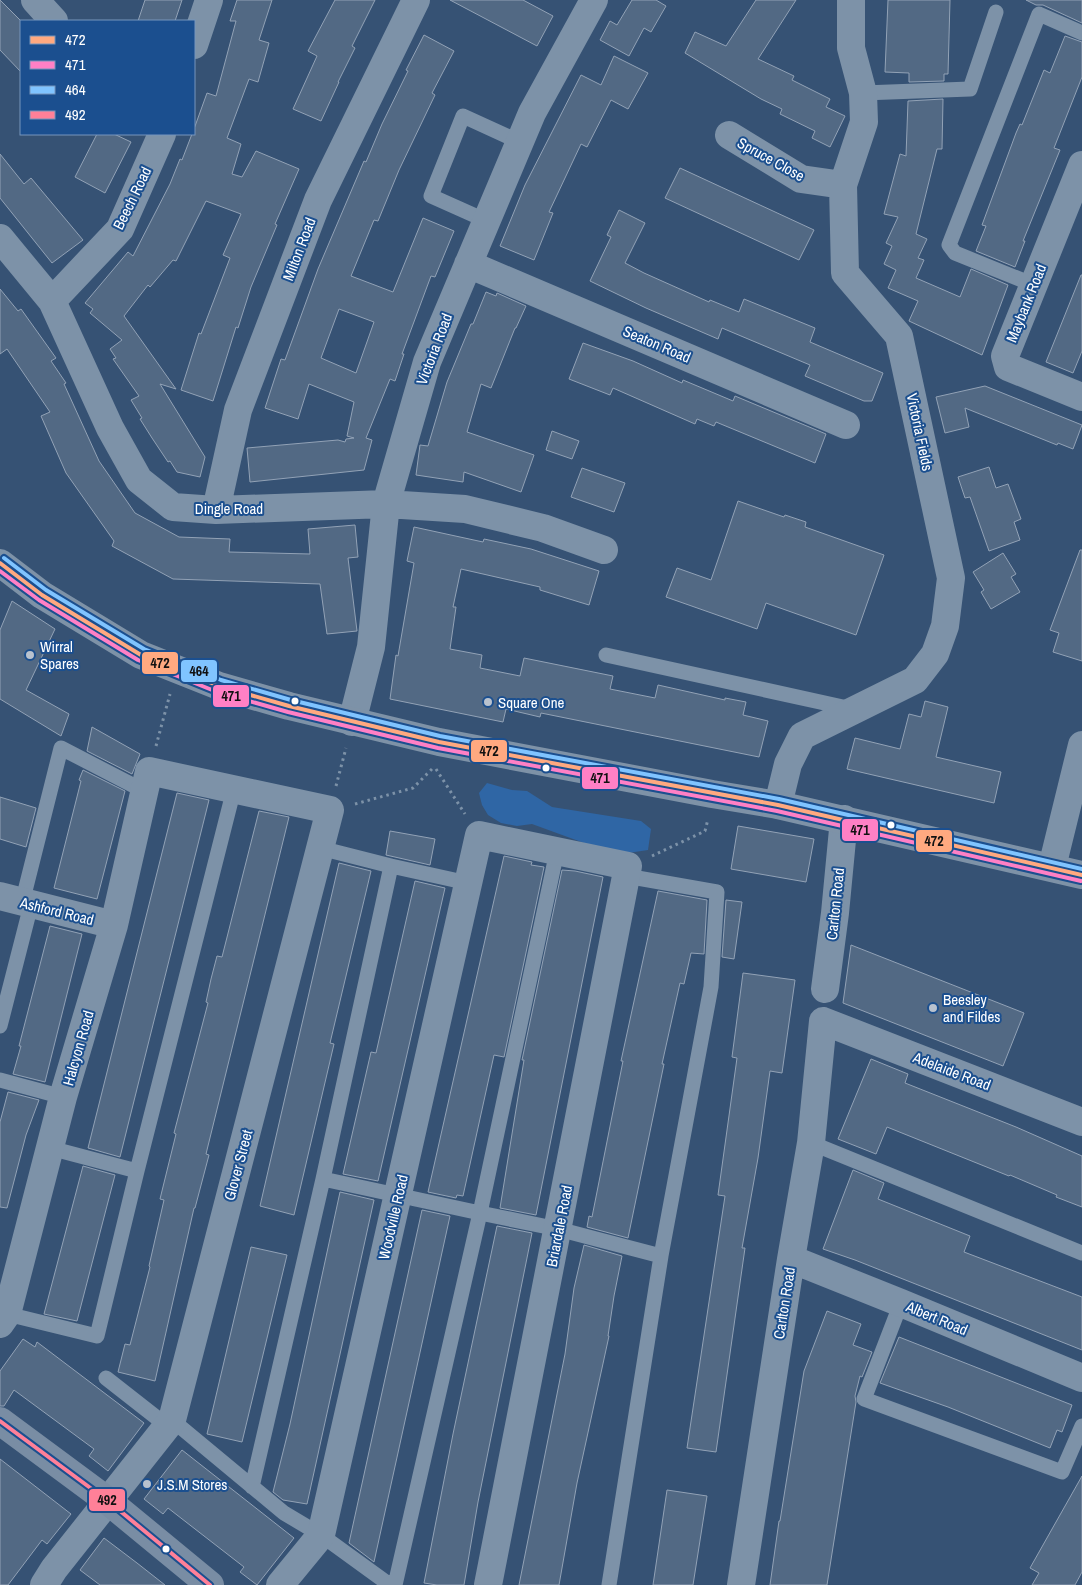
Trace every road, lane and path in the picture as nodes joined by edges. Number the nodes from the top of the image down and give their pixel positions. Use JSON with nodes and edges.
{"nodes":[{"id":1,"x":35,"y":0,"type":"edge"},
{"id":2,"x":209,"y":0,"type":"edge"},
{"id":3,"x":416,"y":0,"type":"edge"},
{"id":4,"x":594,"y":0,"type":"edge"},
{"id":5,"x":851,"y":0,"type":"edge"},
{"id":6,"x":996,"y":12,"type":"dead end"},
{"id":7,"x":53,"y":20,"type":"edge"},
{"id":8,"x":1082,"y":33,"type":"edge"},
{"id":9,"x":195,"y":42,"type":"edge"},
{"id":10,"x":863,"y":93,"type":"junction"},
{"id":11,"x":162,"y":135,"type":"edge"},
{"id":12,"x":729,"y":135,"type":"dead end"},
{"id":13,"x":520,"y":142,"type":"junction"},
{"id":14,"x":1082,"y":166,"type":"edge"},
{"id":15,"x":842,"y":185,"type":"junction"},
{"id":16,"x":486,"y":221,"type":"junction"},
{"id":17,"x":0,"y":238,"type":"edge"},
{"id":18,"x":468,"y":264,"type":"junction"},
{"id":19,"x":1034,"y":285,"type":"junction"},
{"id":20,"x":52,"y":301,"type":"junction"},
{"id":21,"x":1082,"y":397,"type":"edge"},
{"id":22,"x":846,"y":425,"type":"dead end"},
{"id":23,"x":386,"y":504,"type":"junction"},
{"id":24,"x":216,"y":510,"type":"junction"},
{"id":25,"x":604,"y":550,"type":"dead end"},
{"id":26,"x":0,"y":563,"type":"edge"},
{"id":27,"x":606,"y":655,"type":"dead end"},
{"id":28,"x":177,"y":669,"type":"junction"},
{"id":29,"x":856,"y":710,"type":"junction"},
{"id":30,"x":349,"y":735,"type":"junction"},
{"id":31,"x":1082,"y":746,"type":"edge"},
{"id":32,"x":146,"y":781,"type":"junction"},
{"id":33,"x":234,"y":789,"type":"junction"},
{"id":34,"x":712,"y":794,"type":"junction"},
{"id":35,"x":778,"y":805,"type":"junction"},
{"id":36,"x":330,"y":810,"type":"junction"},
{"id":37,"x":844,"y":819,"type":"junction"},
{"id":38,"x":479,"y":836,"type":"junction"},
{"id":39,"x":320,"y":848,"type":"junction"},
{"id":40,"x":557,"y":852,"type":"junction"},
{"id":41,"x":391,"y":866,"type":"junction"},
{"id":42,"x":1052,"y":867,"type":"junction"},
{"id":43,"x":627,"y":871,"type":"junction"},
{"id":44,"x":1082,"y":875,"type":"edge"},
{"id":45,"x":468,"y":883,"type":"junction"},
{"id":46,"x":18,"y":902,"type":"edge"},
{"id":47,"x":114,"y":926,"type":"junction"},
{"id":48,"x":825,"y":989,"type":"dead end"},
{"id":49,"x":823,"y":1021,"type":"joint"},
{"id":50,"x":0,"y":1026,"type":"edge"},
{"id":51,"x":0,"y":1080,"type":"edge"},
{"id":52,"x":63,"y":1097,"type":"junction"},
{"id":53,"x":1082,"y":1122,"type":"edge"},
{"id":54,"x":811,"y":1143,"type":"junction"},
{"id":55,"x":50,"y":1148,"type":"junction"},
{"id":56,"x":137,"y":1171,"type":"junction"},
{"id":57,"x":323,"y":1179,"type":"junction"},
{"id":58,"x":398,"y":1195,"type":"junction"},
{"id":59,"x":480,"y":1212,"type":"junction"},
{"id":60,"x":558,"y":1229,"type":"junction"},
{"id":61,"x":1082,"y":1253,"type":"edge"},
{"id":62,"x":661,"y":1256,"type":"junction"},
{"id":63,"x":791,"y":1259,"type":"junction"},
{"id":64,"x":901,"y":1303,"type":"junction"},
{"id":65,"x":4,"y":1319,"type":"edge"},
{"id":66,"x":106,"y":1378,"type":"dead end"},
{"id":67,"x":1082,"y":1378,"type":"edge"},
{"id":68,"x":0,"y":1420,"type":"edge"},
{"id":69,"x":169,"y":1423,"type":"junction"},
{"id":70,"x":1082,"y":1426,"type":"edge"},
{"id":71,"x":252,"y":1487,"type":"junction"},
{"id":72,"x":108,"y":1501,"type":"junction"},
{"id":73,"x":321,"y":1535,"type":"junction"},
{"id":74,"x":44,"y":1585,"type":"edge"},
{"id":75,"x":210,"y":1585,"type":"edge"},
{"id":76,"x":280,"y":1585,"type":"edge"},
{"id":77,"x":390,"y":1585,"type":"edge"},
{"id":78,"x":396,"y":1585,"type":"edge"},
{"id":79,"x":488,"y":1585,"type":"edge"},
{"id":80,"x":609,"y":1585,"type":"edge"},
{"id":81,"x":741,"y":1585,"type":"edge"}],
"edges":[{"from":1,"to":7,"type":"street"},
{"from":2,"to":9,"type":"street"},
{"from":3,"to":24,"type":"street","name":"Milton Road"},
{"from":4,"to":13,"type":"street","name":"Victoria Road"},
{"from":5,"to":10,"type":"street","name":"Victoria Fields"},
{"from":6,"to":10,"type":"lane"},
{"from":8,"to":19,"type":"lane"},
{"from":10,"to":15,"type":"street","name":"Victoria Fields"},
{"from":11,"to":20,"type":"street","name":"Beech Road"},
{"from":12,"to":15,"type":"street","name":"Spruce Close"},
{"from":13,"to":16,"type":"street","name":"Victoria Road"},
{"from":13,"to":16,"type":"lane"},
{"from":14,"to":19,"type":"street","name":"Maybank Road"},
{"from":15,"to":29,"type":"street","name":"Victoria Fields"},
{"from":16,"to":18,"type":"street","name":"Victoria Road"},
{"from":17,"to":20,"type":"street","name":"Dingle Road"},
{"from":18,"to":22,"type":"street","name":"Seaton Road"},
{"from":18,"to":23,"type":"street","name":"Victoria Road"},
{"from":19,"to":21,"type":"street","name":"Maybank Road"},
{"from":20,"to":24,"type":"street","name":"Dingle Road"},
{"from":23,"to":24,"type":"street","name":"Dingle Road"},
{"from":23,"to":25,"type":"street","name":"Dingle Road"},
{"from":23,"to":30,"type":"street","name":"Victoria Road"},
{"from":26,"to":28,"type":"highway"},
{"from":27,"to":29,"type":"lane"},
{"from":28,"to":30,"type":"highway"},
{"from":28,"to":32,"type":"path"},
{"from":29,"to":35,"type":"street","name":"Victoria Fields"},
{"from":30,"to":34,"type":"highway"},
{"from":30,"to":36,"type":"path"},
{"from":31,"to":42,"type":"street"},
{"from":32,"to":33,"type":"street"},
{"from":32,"to":46,"type":"lane"},
{"from":32,"to":47,"type":"street","name":"Halcyon Road"},
{"from":33,"to":36,"type":"street"},
{"from":33,"to":56,"type":"lane"},
{"from":34,"to":35,"type":"highway"},
{"from":34,"to":43,"type":"path"},
{"from":35,"to":37,"type":"highway"},
{"from":36,"to":38,"type":"path"},
{"from":36,"to":39,"type":"street","name":"Glover Street"},
{"from":37,"to":42,"type":"highway"},
{"from":37,"to":48,"type":"street","name":"Carlton Road"},
{"from":38,"to":40,"type":"street"},
{"from":38,"to":45,"type":"street","name":"Woodville Road"},
{"from":39,"to":41,"type":"lane"},
{"from":39,"to":69,"type":"street","name":"Glover Street"},
{"from":40,"to":43,"type":"street"},
{"from":40,"to":59,"type":"lane"},
{"from":41,"to":45,"type":"lane"},
{"from":41,"to":57,"type":"lane"},
{"from":42,"to":44,"type":"highway"},
{"from":43,"to":60,"type":"street","name":"Briardale Road"},
{"from":43,"to":62,"type":"lane"},
{"from":45,"to":58,"type":"street","name":"Woodville Road"},
{"from":46,"to":47,"type":"street","name":"Ashford Road"},
{"from":46,"to":50,"type":"lane"},
{"from":47,"to":52,"type":"street","name":"Halcyon Road"},
{"from":49,"to":53,"type":"street","name":"Adelaide Road"},
{"from":49,"to":54,"type":"street","name":"Carlton Road"},
{"from":51,"to":52,"type":"lane"},
{"from":52,"to":55,"type":"street","name":"Halcyon Road"},
{"from":54,"to":61,"type":"lane"},
{"from":54,"to":63,"type":"street","name":"Carlton Road"},
{"from":55,"to":56,"type":"lane"},
{"from":55,"to":65,"type":"street","name":"Halcyon Road"},
{"from":56,"to":65,"type":"lane"},
{"from":57,"to":58,"type":"lane"},
{"from":57,"to":71,"type":"lane"},
{"from":58,"to":59,"type":"lane"},
{"from":58,"to":73,"type":"street","name":"Woodville Road"},
{"from":59,"to":60,"type":"lane"},
{"from":59,"to":78,"type":"lane"},
{"from":60,"to":62,"type":"lane"},
{"from":60,"to":79,"type":"street","name":"Briardale Road"},
{"from":62,"to":80,"type":"lane"},
{"from":63,"to":64,"type":"street","name":"Albert Road"},
{"from":63,"to":81,"type":"street","name":"Carlton Road"},
{"from":64,"to":67,"type":"street","name":"Albert Road"},
{"from":64,"to":70,"type":"lane"},
{"from":66,"to":69,"type":"lane"},
{"from":68,"to":72,"type":"street"},
{"from":69,"to":71,"type":"lane"},
{"from":69,"to":72,"type":"street","name":"Glover Street"},
{"from":71,"to":73,"type":"lane"},
{"from":72,"to":74,"type":"street","name":"Glover Street"},
{"from":72,"to":75,"type":"street"},
{"from":73,"to":76,"type":"street","name":"Woodville Road"},
{"from":73,"to":77,"type":"lane"}]}
